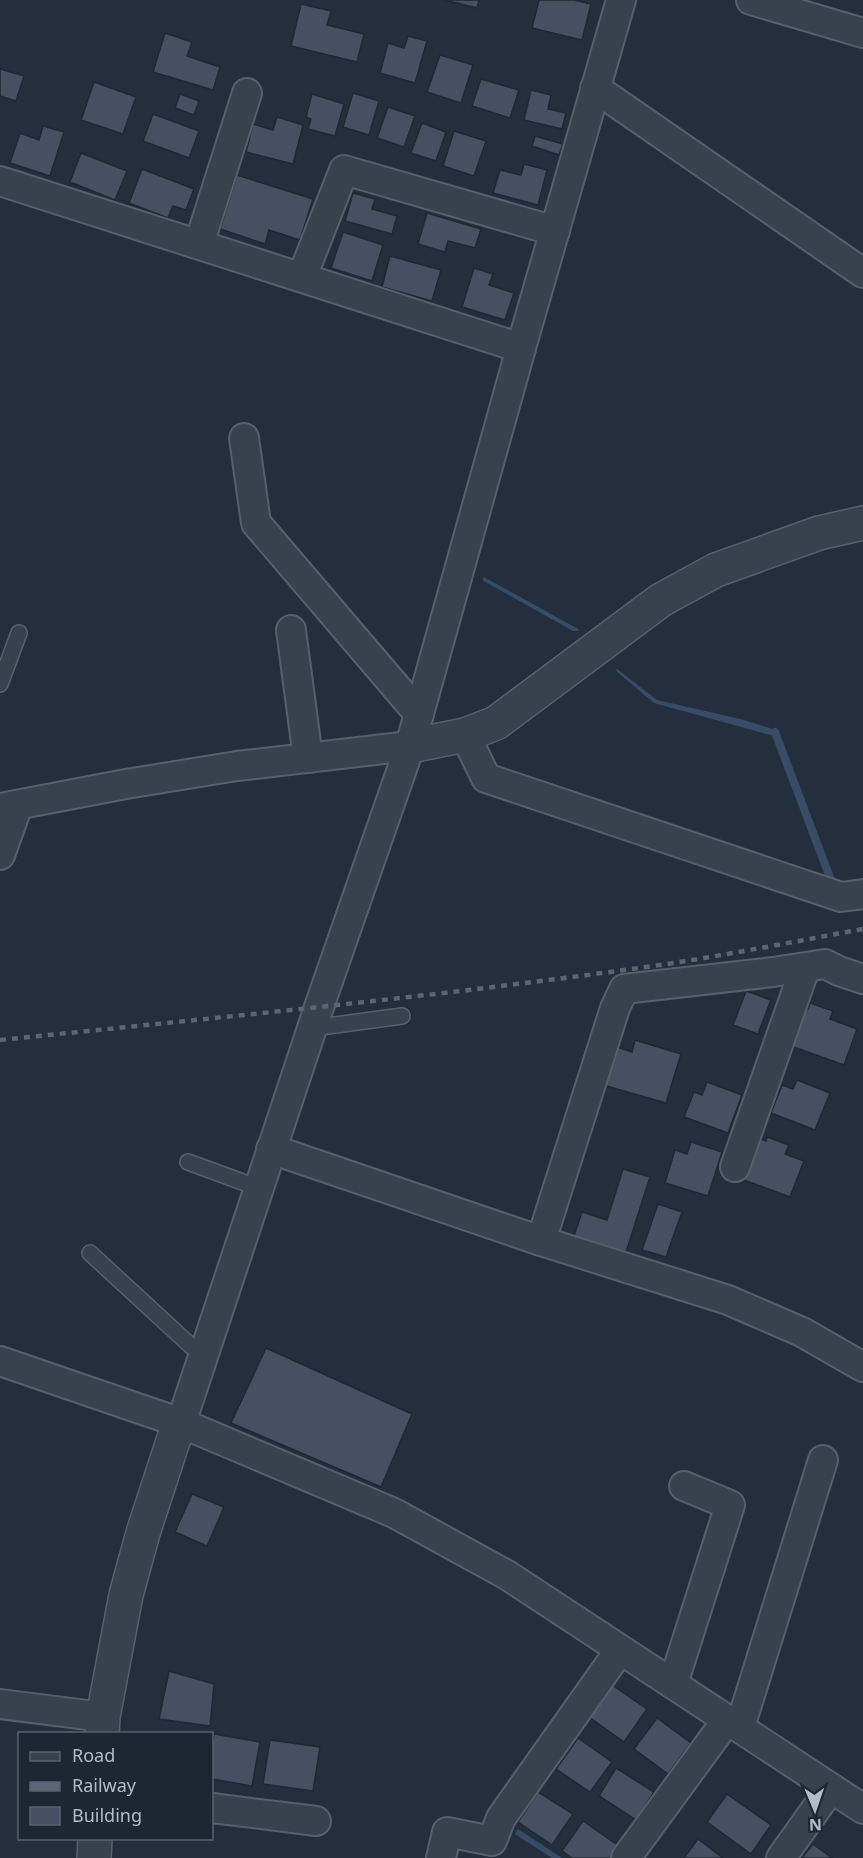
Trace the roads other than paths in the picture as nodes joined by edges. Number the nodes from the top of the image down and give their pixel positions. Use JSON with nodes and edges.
{"nodes":[{"id":1,"x":621,"y":0,"type":"edge"},
{"id":2,"x":751,"y":0,"type":"edge"},
{"id":3,"x":863,"y":33,"type":"edge"},
{"id":4,"x":595,"y":88,"type":"junction"},
{"id":5,"x":247,"y":93,"type":"dead end"},
{"id":6,"x":0,"y":181,"type":"edge"},
{"id":7,"x":555,"y":231,"type":"junction"},
{"id":8,"x":199,"y":244,"type":"junction"},
{"id":9,"x":863,"y":273,"type":"edge"},
{"id":10,"x":302,"y":277,"type":"junction"},
{"id":11,"x":521,"y":348,"type":"junction"},
{"id":12,"x":244,"y":438,"type":"dead end"},
{"id":13,"x":863,"y":523,"type":"edge"},
{"id":14,"x":291,"y":630,"type":"dead end"},
{"id":15,"x":19,"y":633,"type":"dead end"},
{"id":16,"x":0,"y":684,"type":"edge"},
{"id":17,"x":419,"y":714,"type":"junction"},
{"id":18,"x":465,"y":735,"type":"junction"},
{"id":19,"x":410,"y":746,"type":"junction"},
{"id":20,"x":308,"y":758,"type":"junction"},
{"id":21,"x":9,"y":806,"type":"edge"},
{"id":22,"x":0,"y":855,"type":"edge"},
{"id":23,"x":863,"y":894,"type":"edge"},
{"id":24,"x":863,"y":956,"type":"edge"},
{"id":25,"x":815,"y":966,"type":"junction"},
{"id":26,"x":863,"y":979,"type":"edge"},
{"id":27,"x":402,"y":1016,"type":"dead end"},
{"id":28,"x":313,"y":1027,"type":"junction"},
{"id":29,"x":271,"y":1149,"type":"junction"},
{"id":30,"x":188,"y":1162,"type":"dead end"},
{"id":31,"x":735,"y":1167,"type":"dead end"},
{"id":32,"x":259,"y":1188,"type":"junction"},
{"id":33,"x":541,"y":1240,"type":"junction"},
{"id":34,"x":90,"y":1253,"type":"dead end"},
{"id":35,"x":204,"y":1353,"type":"junction"},
{"id":36,"x":0,"y":1361,"type":"edge"},
{"id":37,"x":863,"y":1367,"type":"edge"},
{"id":38,"x":181,"y":1422,"type":"junction"},
{"id":39,"x":823,"y":1460,"type":"dead end"},
{"id":40,"x":684,"y":1486,"type":"dead end"},
{"id":41,"x":620,"y":1650,"type":"junction"},
{"id":42,"x":673,"y":1684,"type":"junction"},
{"id":43,"x":0,"y":1704,"type":"edge"},
{"id":44,"x":734,"y":1724,"type":"junction"},
{"id":45,"x":102,"y":1725,"type":"edge"},
{"id":46,"x":831,"y":1788,"type":"junction"},
{"id":47,"x":213,"y":1808,"type":"edge"},
{"id":48,"x":863,"y":1809,"type":"edge"},
{"id":49,"x":316,"y":1821,"type":"dead end"},
{"id":50,"x":94,"y":1840,"type":"edge"},
{"id":51,"x":94,"y":1858,"type":"edge"},
{"id":52,"x":441,"y":1858,"type":"edge"},
{"id":53,"x":626,"y":1858,"type":"edge"},
{"id":54,"x":780,"y":1858,"type":"edge"}],
"edges":[{"from":1,"to":4,"type":"street"},
{"from":2,"to":3,"type":"street"},
{"from":4,"to":7,"type":"street"},
{"from":4,"to":9,"type":"street"},
{"from":5,"to":8,"type":"street"},
{"from":6,"to":8,"type":"street"},
{"from":7,"to":10,"type":"street"},
{"from":7,"to":11,"type":"street"},
{"from":8,"to":10,"type":"street"},
{"from":10,"to":11,"type":"street"},
{"from":11,"to":17,"type":"street"},
{"from":12,"to":17,"type":"street"},
{"from":13,"to":18,"type":"street"},
{"from":14,"to":20,"type":"street"},
{"from":15,"to":16,"type":"lane"},
{"from":17,"to":19,"type":"street"},
{"from":18,"to":19,"type":"street"},
{"from":18,"to":23,"type":"street"},
{"from":19,"to":20,"type":"street"},
{"from":19,"to":28,"type":"street"},
{"from":20,"to":21,"type":"street"},
{"from":21,"to":22,"type":"street"},
{"from":24,"to":25,"type":"street"},
{"from":25,"to":26,"type":"street"},
{"from":25,"to":31,"type":"street"},
{"from":25,"to":33,"type":"street"},
{"from":27,"to":28,"type":"lane"},
{"from":28,"to":29,"type":"street"},
{"from":29,"to":32,"type":"street"},
{"from":29,"to":33,"type":"street"},
{"from":30,"to":32,"type":"lane"},
{"from":32,"to":35,"type":"street"},
{"from":33,"to":37,"type":"street"},
{"from":34,"to":35,"type":"lane"},
{"from":35,"to":38,"type":"street"},
{"from":36,"to":38,"type":"street"},
{"from":38,"to":41,"type":"street"},
{"from":38,"to":45,"type":"street"},
{"from":39,"to":44,"type":"street"},
{"from":40,"to":42,"type":"street"},
{"from":41,"to":42,"type":"street"},
{"from":41,"to":52,"type":"street"},
{"from":42,"to":44,"type":"street"},
{"from":43,"to":45,"type":"street"},
{"from":44,"to":46,"type":"street"},
{"from":44,"to":53,"type":"street"},
{"from":46,"to":48,"type":"street"},
{"from":46,"to":54,"type":"street"},
{"from":47,"to":49,"type":"street"},
{"from":50,"to":51,"type":"street"}]}
